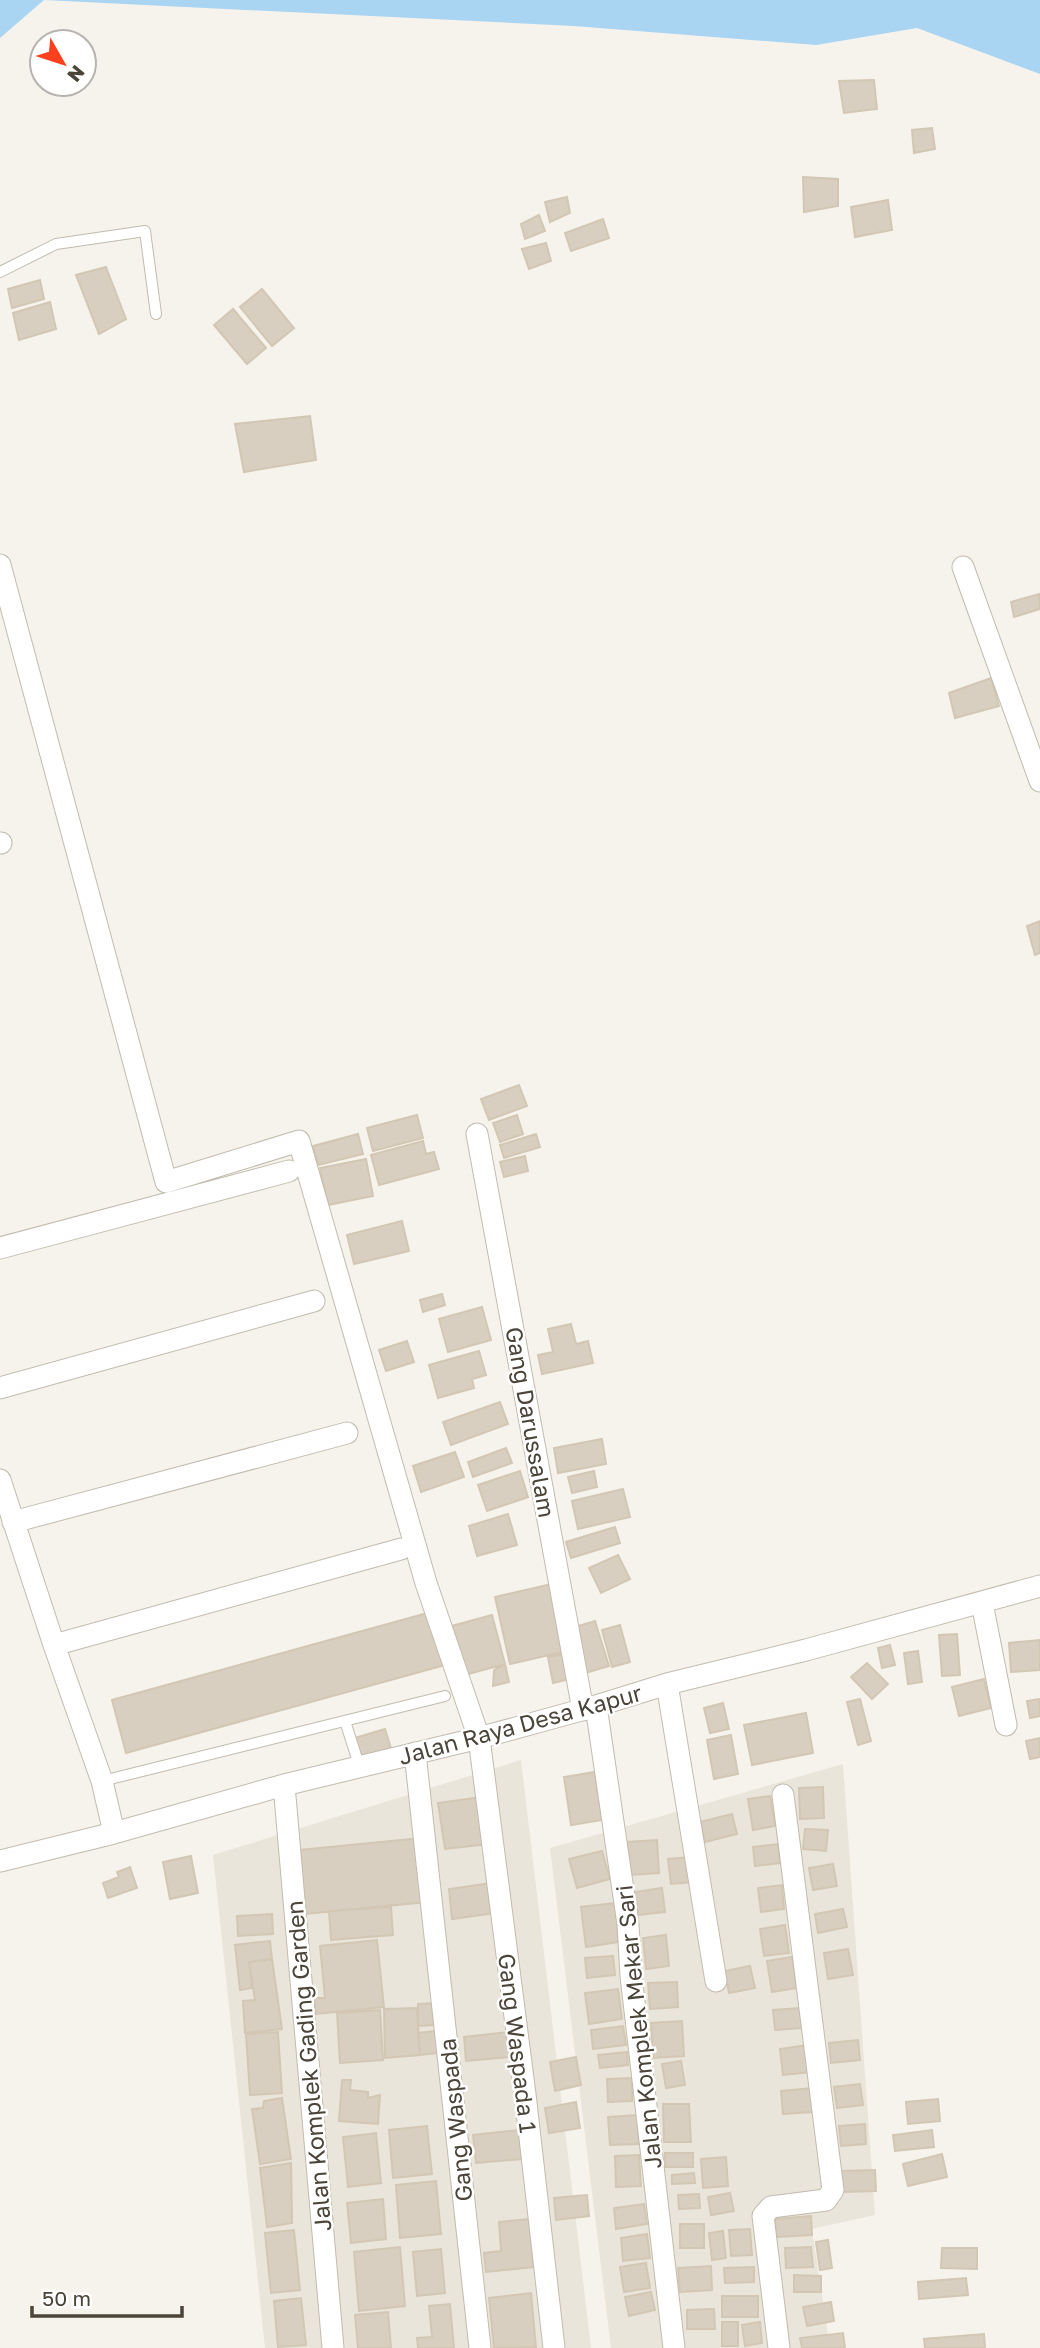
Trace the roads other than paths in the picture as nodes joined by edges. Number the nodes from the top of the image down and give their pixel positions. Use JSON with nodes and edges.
{"nodes":[{"id":1,"x":0,"y":272,"type":"edge"},
{"id":2,"x":156,"y":314,"type":"dead end"},
{"id":3,"x":0,"y":565,"type":"edge"},
{"id":4,"x":963,"y":567,"type":"dead end"},
{"id":5,"x":1040,"y":781,"type":"edge"},
{"id":6,"x":477,"y":1134,"type":"dead end"},
{"id":7,"x":289,"y":1171,"type":"dead end"},
{"id":8,"x":0,"y":1248,"type":"edge"},
{"id":9,"x":314,"y":1301,"type":"dead end"},
{"id":10,"x":0,"y":1388,"type":"edge"},
{"id":11,"x":346,"y":1433,"type":"dead end"},
{"id":12,"x":0,"y":1480,"type":"edge"},
{"id":13,"x":13,"y":1522,"type":"junction"},
{"id":14,"x":401,"y":1549,"type":"dead end"},
{"id":15,"x":1040,"y":1586,"type":"edge"},
{"id":16,"x":982,"y":1603,"type":"junction"},
{"id":17,"x":54,"y":1645,"type":"junction"},
{"id":18,"x":667,"y":1684,"type":"junction"},
{"id":19,"x":446,"y":1696,"type":"dead end"},
{"id":20,"x":590,"y":1708,"type":"junction"},
{"id":21,"x":345,"y":1721,"type":"junction"},
{"id":22,"x":1006,"y":1725,"type":"dead end"},
{"id":23,"x":480,"y":1738,"type":"junction"},
{"id":24,"x":415,"y":1753,"type":"junction"},
{"id":25,"x":359,"y":1768,"type":"junction"},
{"id":26,"x":102,"y":1781,"type":"junction"},
{"id":27,"x":284,"y":1785,"type":"junction"},
{"id":28,"x":783,"y":1796,"type":"dead end"},
{"id":29,"x":114,"y":1833,"type":"junction"},
{"id":30,"x":0,"y":1861,"type":"edge"},
{"id":31,"x":716,"y":1981,"type":"dead end"},
{"id":32,"x":333,"y":2348,"type":"edge"},
{"id":33,"x":480,"y":2348,"type":"edge"},
{"id":34,"x":554,"y":2348,"type":"edge"},
{"id":35,"x":674,"y":2348,"type":"edge"},
{"id":36,"x":779,"y":2348,"type":"edge"}],
"edges":[{"from":1,"to":2,"type":"lane"},
{"from":3,"to":23,"type":"street","name":"Gang Waspada 1"},
{"from":4,"to":5,"type":"street"},
{"from":6,"to":20,"type":"street","name":"Gang Darussalam"},
{"from":7,"to":8,"type":"street"},
{"from":9,"to":10,"type":"street"},
{"from":11,"to":13,"type":"street"},
{"from":12,"to":13,"type":"street"},
{"from":13,"to":17,"type":"street"},
{"from":14,"to":17,"type":"street"},
{"from":15,"to":16,"type":"street","name":"Jalan Raya Desa Kapur"},
{"from":16,"to":18,"type":"street","name":"Jalan Raya Desa Kapur"},
{"from":16,"to":22,"type":"street"},
{"from":17,"to":26,"type":"street"},
{"from":18,"to":20,"type":"street","name":"Jalan Raya Desa Kapur"},
{"from":18,"to":31,"type":"street"},
{"from":19,"to":21,"type":"lane"},
{"from":20,"to":23,"type":"street","name":"Jalan Raya Desa Kapur"},
{"from":20,"to":35,"type":"street","name":"Jalan Komplek Mekar Sari"},
{"from":21,"to":25,"type":"lane"},
{"from":21,"to":26,"type":"lane"},
{"from":23,"to":24,"type":"street","name":"Jalan Raya Desa Kapur"},
{"from":23,"to":34,"type":"street","name":"Gang Waspada 1"},
{"from":24,"to":25,"type":"street","name":"Jalan Raya Desa Kapur"},
{"from":24,"to":33,"type":"street","name":"Gang Waspada"},
{"from":25,"to":27,"type":"street","name":"Jalan Raya Desa Kapur"},
{"from":26,"to":29,"type":"street"},
{"from":27,"to":29,"type":"street","name":"Jalan Raya Desa Kapur"},
{"from":27,"to":32,"type":"street","name":"Jalan Komplek Gading Garden"},
{"from":28,"to":36,"type":"street"},
{"from":29,"to":30,"type":"street","name":"Jalan Raya Desa Kapur"}]}
